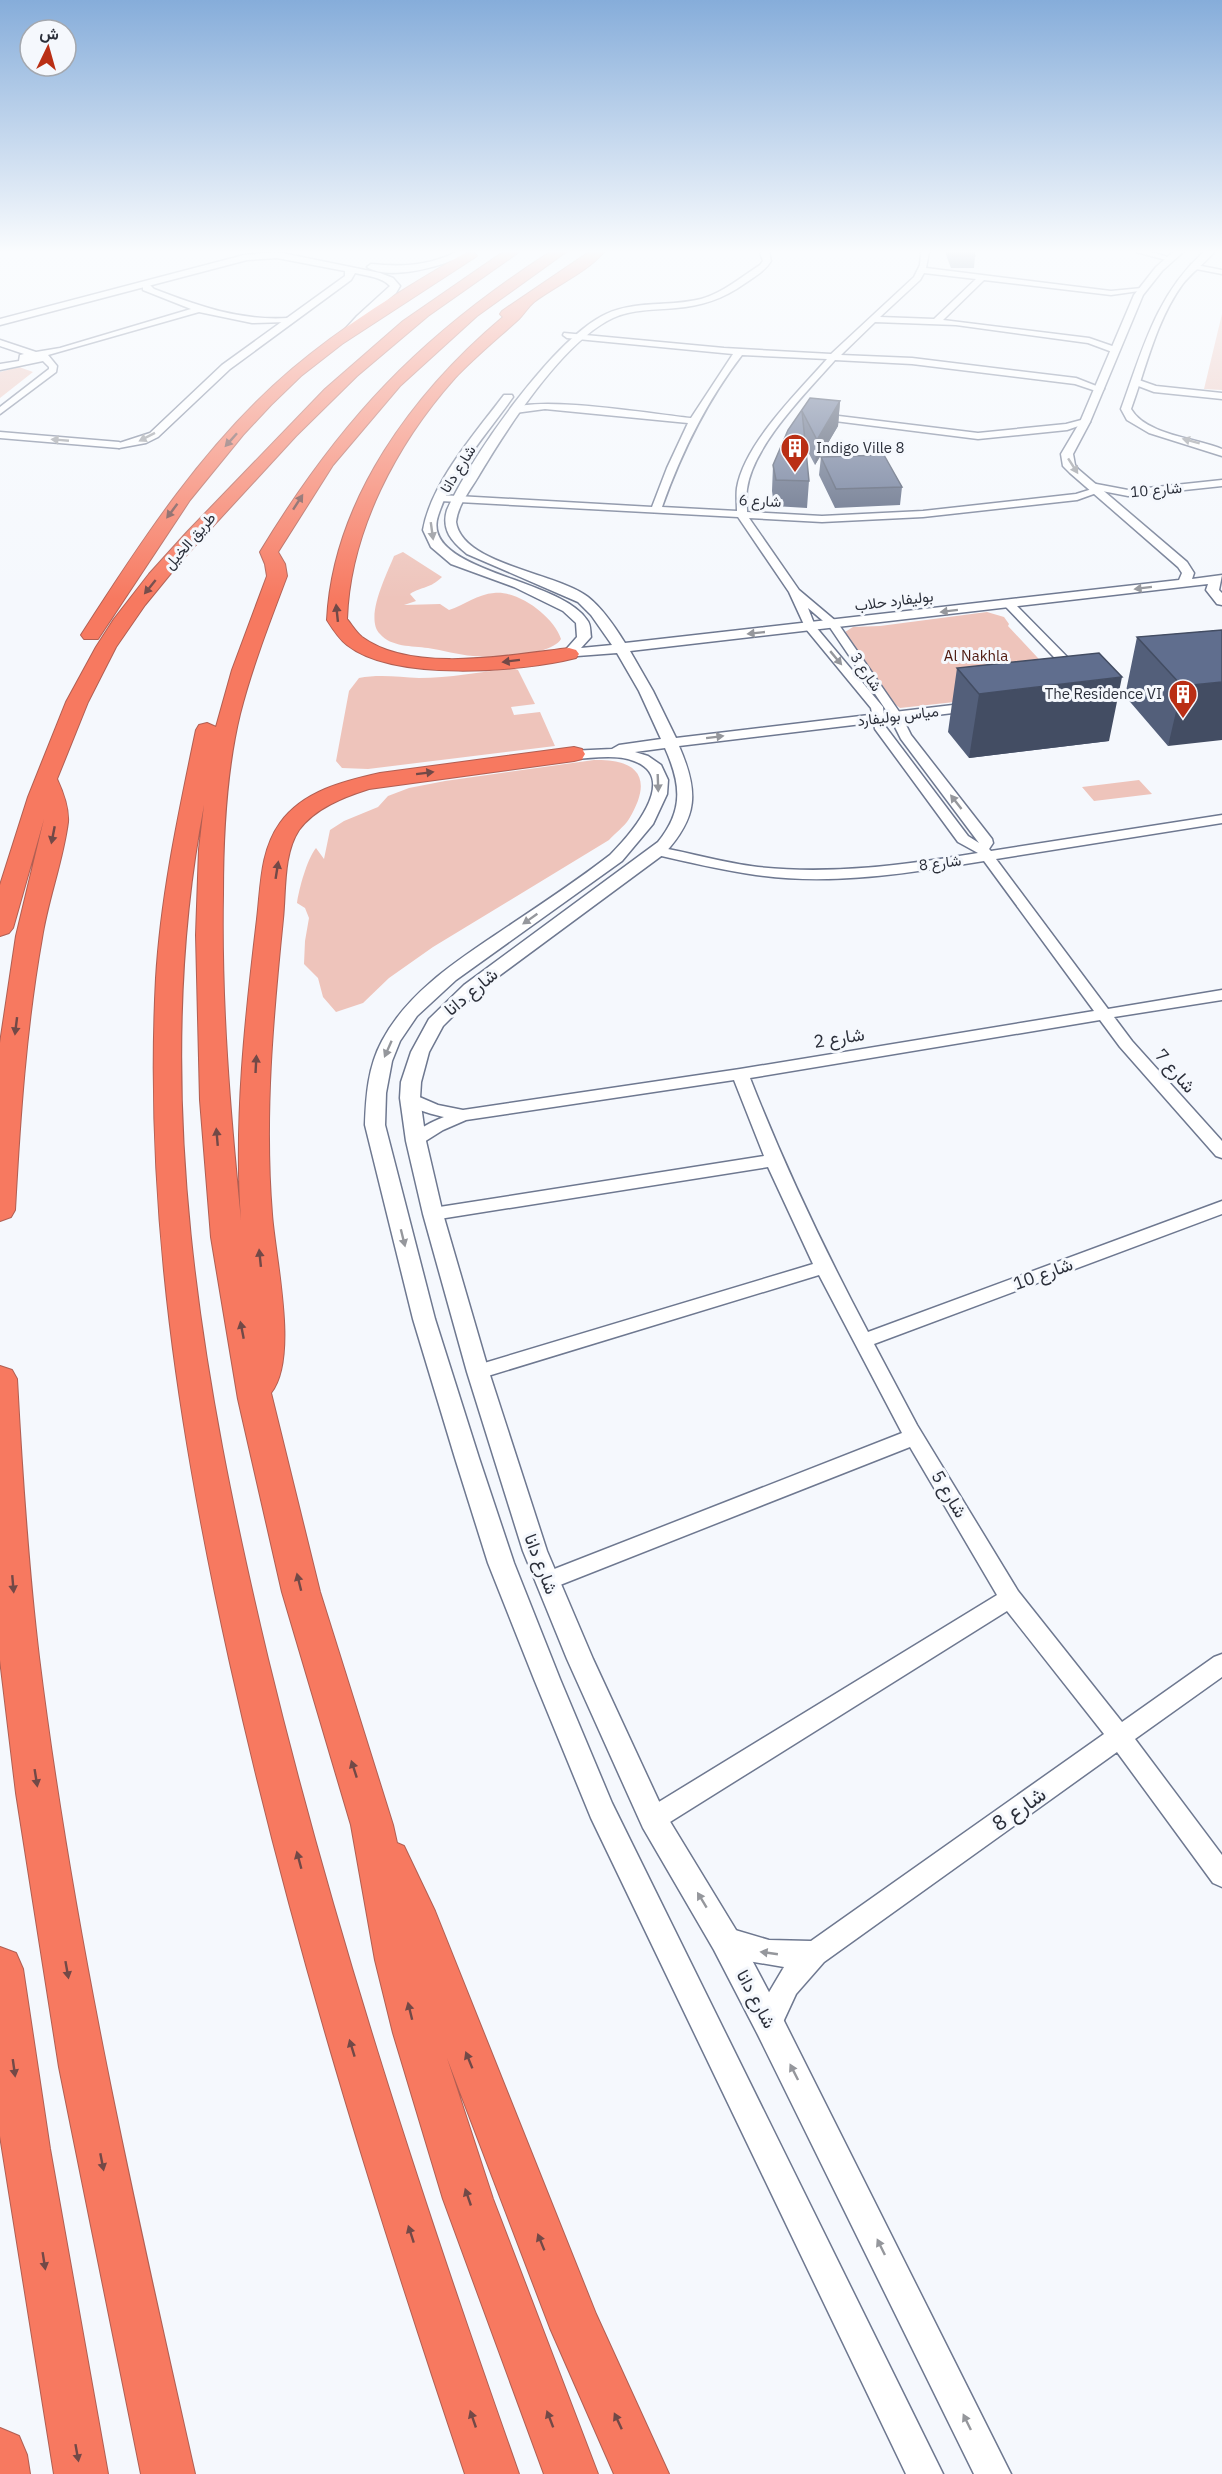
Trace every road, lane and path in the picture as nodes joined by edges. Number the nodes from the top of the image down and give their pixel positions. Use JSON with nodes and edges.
{"nodes":[{"id":1,"x":54,"y":367,"type":"edge"},
{"id":2,"x":226,"y":367,"type":"edge"},
{"id":3,"x":304,"y":367,"type":"edge"},
{"id":4,"x":358,"y":367,"type":"edge"},
{"id":5,"x":407,"y":367,"type":"edge"},
{"id":6,"x":458,"y":367,"type":"edge"},
{"id":7,"x":550,"y":367,"type":"edge"},
{"id":8,"x":729,"y":367,"type":"edge"},
{"id":9,"x":824,"y":367,"type":"edge"},
{"id":10,"x":965,"y":367,"type":"edge"},
{"id":11,"x":1108,"y":367,"type":"edge"},
{"id":12,"x":1142,"y":367,"type":"edge"},
{"id":13,"x":1104,"y":376,"type":"junction"},
{"id":14,"x":1076,"y":381,"type":"junction"},
{"id":15,"x":1136,"y":382,"type":"junction"},
{"id":16,"x":1099,"y":389,"type":"junction"},
{"id":17,"x":1162,"y":390,"type":"junction"},
{"id":18,"x":1131,"y":394,"type":"junction"},
{"id":19,"x":1222,"y":396,"type":"edge"},
{"id":20,"x":518,"y":399,"type":"junction"},
{"id":21,"x":545,"y":406,"type":"junction"},
{"id":22,"x":392,"y":408,"type":"dead end"},
{"id":23,"x":0,"y":411,"type":"edge"},
{"id":24,"x":785,"y":412,"type":"junction"},
{"id":25,"x":797,"y":414,"type":"edge"},
{"id":26,"x":808,"y":415,"type":"edge"},
{"id":27,"x":695,"y":421,"type":"junction"},
{"id":28,"x":1085,"y":422,"type":"junction"},
{"id":29,"x":348,"y":432,"type":"junction"},
{"id":30,"x":1022,"y":432,"type":"junction"},
{"id":31,"x":0,"y":435,"type":"edge"},
{"id":32,"x":1075,"y":439,"type":"junction"},
{"id":33,"x":118,"y":445,"type":"joint"},
{"id":34,"x":1222,"y":453,"type":"edge"},
{"id":35,"x":1222,"y":483,"type":"edge"},
{"id":36,"x":1094,"y":488,"type":"junction"},
{"id":37,"x":1077,"y":497,"type":"junction"},
{"id":38,"x":450,"y":499,"type":"junction"},
{"id":39,"x":1111,"y":503,"type":"junction"},
{"id":40,"x":656,"y":510,"type":"junction"},
{"id":41,"x":742,"y":515,"type":"junction"},
{"id":42,"x":1220,"y":580,"type":"edge"},
{"id":43,"x":1184,"y":584,"type":"junction"},
{"id":44,"x":795,"y":592,"type":"junction"},
{"id":45,"x":270,"y":599,"type":"junction"},
{"id":46,"x":1222,"y":601,"type":"edge"},
{"id":47,"x":1010,"y":604,"type":"junction"},
{"id":48,"x":834,"y":624,"type":"junction"},
{"id":49,"x":810,"y":627,"type":"junction"},
{"id":50,"x":622,"y":648,"type":"junction"},
{"id":51,"x":569,"y":654,"type":"junction"},
{"id":52,"x":1087,"y":684,"type":"edge"},
{"id":53,"x":648,"y":697,"type":"junction"},
{"id":54,"x":988,"y":705,"type":"edge"},
{"id":55,"x":73,"y":711,"type":"junction"},
{"id":56,"x":896,"y":716,"type":"junction"},
{"id":57,"x":877,"y":718,"type":"junction"},
{"id":58,"x":669,"y":743,"type":"junction"},
{"id":59,"x":574,"y":754,"type":"junction"},
{"id":60,"x":46,"y":778,"type":"junction"},
{"id":61,"x":1222,"y":819,"type":"edge"},
{"id":62,"x":658,"y":851,"type":"junction"},
{"id":63,"x":984,"y":853,"type":"junction"},
{"id":64,"x":0,"y":928,"type":"edge"},
{"id":65,"x":1222,"y":995,"type":"edge"},
{"id":66,"x":1102,"y":1013,"type":"junction"},
{"id":67,"x":740,"y":1074,"type":"junction"},
{"id":68,"x":410,"y":1098,"type":"junction"},
{"id":69,"x":463,"y":1115,"type":"junction"},
{"id":70,"x":416,"y":1141,"type":"junction"},
{"id":71,"x":1222,"y":1152,"type":"edge"},
{"id":72,"x":774,"y":1160,"type":"junction"},
{"id":73,"x":1222,"y":1207,"type":"edge"},
{"id":74,"x":0,"y":1210,"type":"edge"},
{"id":75,"x":433,"y":1214,"type":"junction"},
{"id":76,"x":824,"y":1267,"type":"junction"},
{"id":77,"x":863,"y":1341,"type":"junction"},
{"id":78,"x":478,"y":1372,"type":"junction"},
{"id":79,"x":0,"y":1379,"type":"edge"},
{"id":80,"x":255,"y":1399,"type":"junction"},
{"id":81,"x":914,"y":1437,"type":"junction"},
{"id":82,"x":547,"y":1581,"type":"junction"},
{"id":83,"x":1010,"y":1598,"type":"junction"},
{"id":84,"x":1222,"y":1664,"type":"edge"},
{"id":85,"x":1120,"y":1737,"type":"junction"},
{"id":86,"x":653,"y":1819,"type":"junction"},
{"id":87,"x":372,"y":1825,"type":"junction"},
{"id":88,"x":1222,"y":1875,"type":"edge"},
{"id":89,"x":725,"y":1940,"type":"junction"},
{"id":90,"x":815,"y":1953,"type":"junction"},
{"id":91,"x":0,"y":1968,"type":"edge"},
{"id":92,"x":770,"y":2024,"type":"junction"},
{"id":93,"x":0,"y":2455,"type":"edge"},
{"id":94,"x":3,"y":2474,"type":"edge"},
{"id":95,"x":81,"y":2474,"type":"edge"},
{"id":96,"x":168,"y":2474,"type":"edge"},
{"id":97,"x":492,"y":2474,"type":"edge"},
{"id":98,"x":571,"y":2474,"type":"edge"},
{"id":99,"x":642,"y":2474,"type":"edge"},
{"id":100,"x":924,"y":2474,"type":"edge"},
{"id":101,"x":993,"y":2474,"type":"edge"}],
"edges":[{"from":1,"to":23,"type":"street"},
{"from":2,"to":33,"type":"street","one_way":true},
{"from":3,"to":55,"type":"highway","one_way":true},
{"from":4,"to":55,"type":"highway","name":"طريق الخيل","one_way":true},
{"from":5,"to":29,"type":"highway"},
{"from":51,"to":6,"type":"highway","one_way":true},
{"from":7,"to":20,"type":"street","name":"شارع دانا"},
{"from":8,"to":27,"type":"street"},
{"from":9,"to":24,"type":"street"},
{"from":10,"to":14,"type":"street"},
{"from":11,"to":13,"type":"street"},
{"from":12,"to":15,"type":"street"},
{"from":13,"to":14,"type":"street"},
{"from":13,"to":16,"type":"street"},
{"from":14,"to":16,"type":"street"},
{"from":15,"to":17,"type":"street"},
{"from":15,"to":18,"type":"street"},
{"from":16,"to":28,"type":"street"},
{"from":17,"to":18,"type":"street"},
{"from":17,"to":19,"type":"street"},
{"from":34,"to":18,"type":"street","one_way":true},
{"from":20,"to":21,"type":"street"},
{"from":20,"to":21,"type":"street"},
{"from":20,"to":38,"type":"street","name":"شارع دانا"},
{"from":21,"to":27,"type":"street"},
{"from":22,"to":29,"type":"highway"},
{"from":24,"to":25,"type":"street"},
{"from":24,"to":41,"type":"street"},
{"from":26,"to":30,"type":"street"},
{"from":27,"to":40,"type":"street"},
{"from":28,"to":30,"type":"street"},
{"from":28,"to":32,"type":"street"},
{"from":45,"to":29,"type":"highway","one_way":true},
{"from":30,"to":32,"type":"street"},
{"from":33,"to":31,"type":"street","one_way":true},
{"from":32,"to":36,"type":"street","one_way":true},
{"from":35,"to":36,"type":"street","name":"شارع 10"},
{"from":36,"to":37,"type":"street","name":"شارع 6"},
{"from":36,"to":39,"type":"street"},
{"from":37,"to":39,"type":"street","name":"شارع 6"},
{"from":37,"to":41,"type":"street","name":"شارع 6"},
{"from":38,"to":40,"type":"street","name":"شارع 6"},
{"from":38,"to":50,"type":"street","name":"شارع دانا"},
{"from":38,"to":51,"type":"street","name":"شارع دانا","one_way":true},
{"from":39,"to":43,"type":"street"},
{"from":40,"to":41,"type":"street","name":"شارع 6"},
{"from":41,"to":44,"type":"street","name":"شارع 3"},
{"from":42,"to":43,"type":"street","name":"بوليفارد حلاب"},
{"from":42,"to":46,"type":"street"},
{"from":43,"to":47,"type":"street","name":"بوليفارد حلاب","one_way":true},
{"from":44,"to":48,"type":"street","name":"شارع 3"},
{"from":44,"to":49,"type":"street","name":"شارع 3"},
{"from":80,"to":45,"type":"highway","one_way":true},
{"from":97,"to":45,"type":"highway","one_way":true},
{"from":47,"to":48,"type":"street","name":"بوليفارد حلاب","one_way":true},
{"from":47,"to":52,"type":"street"},
{"from":48,"to":49,"type":"street","name":"بوليفارد حلاب"},
{"from":48,"to":56,"type":"street","name":"شارع 3"},
{"from":49,"to":50,"type":"street","name":"بوليفارد حلاب","one_way":true},
{"from":49,"to":57,"type":"street","name":"شارع 3","one_way":true},
{"from":50,"to":51,"type":"street","name":"بوليفارد حلاب"},
{"from":50,"to":53,"type":"street","name":"شارع دانا"},
{"from":51,"to":53,"type":"street","name":"شارع دانا"},
{"from":53,"to":58,"type":"street","name":"شارع دانا"},
{"from":54,"to":56,"type":"street","name":"مياس بوليفارد"},
{"from":55,"to":60,"type":"highway","name":"طريق الخيل"},
{"from":56,"to":57,"type":"street","name":"مياس بوليفارد"},
{"from":63,"to":56,"type":"street","name":"شارع 3","one_way":true},
{"from":58,"to":57,"type":"street","name":"مياس بوليفارد","one_way":true},
{"from":57,"to":63,"type":"street","name":"شارع 3"},
{"from":58,"to":59,"type":"street","name":"مياس بوليفارد"},
{"from":58,"to":62,"type":"street","name":"شارع دانا"},
{"from":80,"to":59,"type":"highway","one_way":true},
{"from":59,"to":100,"type":"street","name":"شارع دانا","one_way":true},
{"from":60,"to":64,"type":"highway","name":"طريق الخيل"},
{"from":60,"to":74,"type":"highway","one_way":true},
{"from":61,"to":63,"type":"street","name":"شارع 8"},
{"from":62,"to":63,"type":"street","name":"شارع 8"},
{"from":62,"to":68,"type":"street","name":"شارع دانا"},
{"from":63,"to":66,"type":"street","name":"شارع 3"},
{"from":65,"to":66,"type":"street","name":"شارع 2"},
{"from":66,"to":67,"type":"street","name":"شارع 2"},
{"from":66,"to":71,"type":"street","name":"شارع 7"},
{"from":67,"to":69,"type":"street","name":"شارع 2"},
{"from":67,"to":72,"type":"street","name":"شارع 5"},
{"from":68,"to":69,"type":"street","name":"شارع 2"},
{"from":68,"to":70,"type":"street","name":"شارع دانا"},
{"from":69,"to":70,"type":"street","name":"شارع 2"},
{"from":70,"to":75,"type":"street","name":"شارع دانا"},
{"from":72,"to":75,"type":"street"},
{"from":72,"to":76,"type":"street","name":"شارع 5"},
{"from":73,"to":77,"type":"street","name":"شارع 10"},
{"from":75,"to":78,"type":"street","name":"شارع دانا"},
{"from":76,"to":77,"type":"street","name":"شارع 5"},
{"from":76,"to":78,"type":"street"},
{"from":77,"to":81,"type":"street","name":"شارع 5"},
{"from":78,"to":82,"type":"street","name":"شارع دانا"},
{"from":79,"to":96,"type":"highway","one_way":true},
{"from":87,"to":80,"type":"highway","one_way":true},
{"from":81,"to":82,"type":"street"},
{"from":81,"to":83,"type":"street","name":"شارع 5"},
{"from":82,"to":86,"type":"street","name":"شارع دانا"},
{"from":83,"to":85,"type":"street","name":"شارع 5"},
{"from":83,"to":86,"type":"street"},
{"from":84,"to":85,"type":"street","name":"شارع 8"},
{"from":85,"to":88,"type":"street","name":"شارع 5"},
{"from":85,"to":90,"type":"street","name":"شارع 8"},
{"from":89,"to":86,"type":"street","name":"شارع دانا","one_way":true},
{"from":98,"to":87,"type":"highway","one_way":true},
{"from":99,"to":87,"type":"highway","one_way":true},
{"from":90,"to":89,"type":"street","one_way":true},
{"from":89,"to":92,"type":"street","name":"شارع دانا"},
{"from":90,"to":92,"type":"street","name":"شارع 8"},
{"from":91,"to":95,"type":"highway","one_way":true},
{"from":101,"to":92,"type":"street","name":"شارع دانا","one_way":true},
{"from":93,"to":94,"type":"highway"}]}
